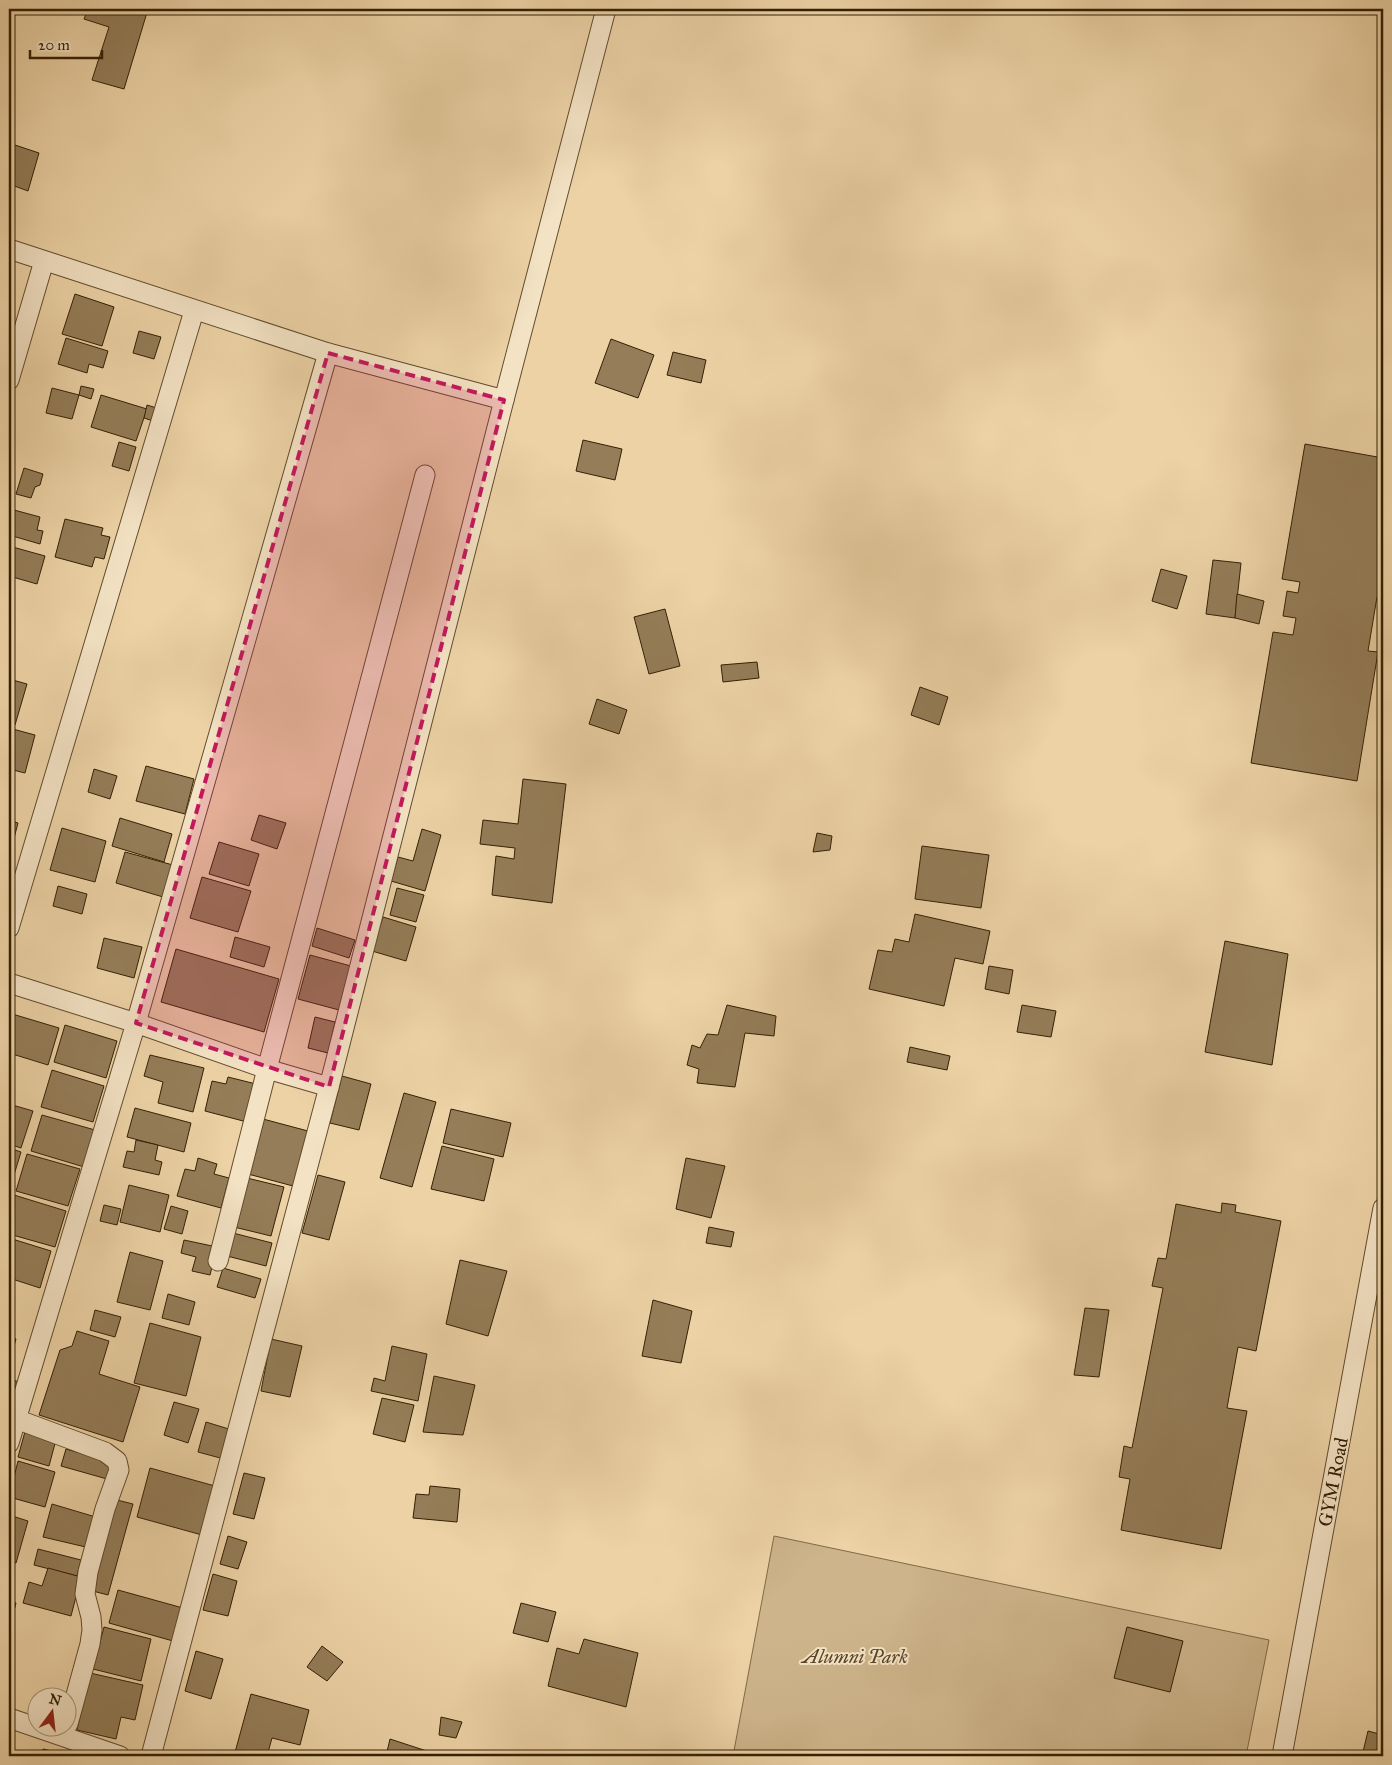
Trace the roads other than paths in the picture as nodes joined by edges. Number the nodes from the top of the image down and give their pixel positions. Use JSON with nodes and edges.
{"nodes":[{"id":1,"x":606,"y":9,"type":"edge"},
{"id":2,"x":9,"y":250,"type":"edge"},
{"id":3,"x":44,"y":261,"type":"junction"},
{"id":4,"x":194,"y":310,"type":"junction"},
{"id":5,"x":328,"y":353,"type":"junction"},
{"id":6,"x":9,"y":380,"type":"edge"},
{"id":7,"x":504,"y":400,"type":"junction"},
{"id":8,"x":425,"y":475,"type":"dead end"},
{"id":9,"x":9,"y":928,"type":"edge"},
{"id":10,"x":9,"y":983,"type":"edge"},
{"id":11,"x":136,"y":1023,"type":"junction"},
{"id":12,"x":267,"y":1069,"type":"junction"},
{"id":13,"x":329,"y":1087,"type":"junction"},
{"id":14,"x":1383,"y":1208,"type":"edge"},
{"id":15,"x":218,"y":1261,"type":"dead end"},
{"id":16,"x":16,"y":1419,"type":"junction"},
{"id":17,"x":9,"y":1442,"type":"edge"},
{"id":18,"x":78,"y":1688,"type":"edge"},
{"id":19,"x":9,"y":1718,"type":"edge"},
{"id":20,"x":28,"y":1722,"type":"edge"},
{"id":21,"x":78,"y":1735,"type":"edge"},
{"id":22,"x":120,"y":1756,"type":"edge"},
{"id":23,"x":151,"y":1756,"type":"edge"},
{"id":24,"x":1282,"y":1756,"type":"edge"}],
"edges":[{"from":1,"to":7,"type":"street"},
{"from":2,"to":3,"type":"street"},
{"from":3,"to":4,"type":"street"},
{"from":3,"to":6,"type":"street"},
{"from":4,"to":5,"type":"street"},
{"from":4,"to":9,"type":"street"},
{"from":5,"to":7,"type":"street"},
{"from":5,"to":11,"type":"street"},
{"from":7,"to":13,"type":"street"},
{"from":8,"to":12,"type":"street"},
{"from":10,"to":11,"type":"street"},
{"from":11,"to":12,"type":"street"},
{"from":11,"to":16,"type":"street"},
{"from":12,"to":13,"type":"street"},
{"from":12,"to":15,"type":"street"},
{"from":13,"to":23,"type":"street"},
{"from":14,"to":24,"type":"street","name":"GYM Road"},
{"from":16,"to":17,"type":"street"},
{"from":16,"to":18,"type":"street"},
{"from":19,"to":20,"type":"street"},
{"from":21,"to":22,"type":"street"}]}
